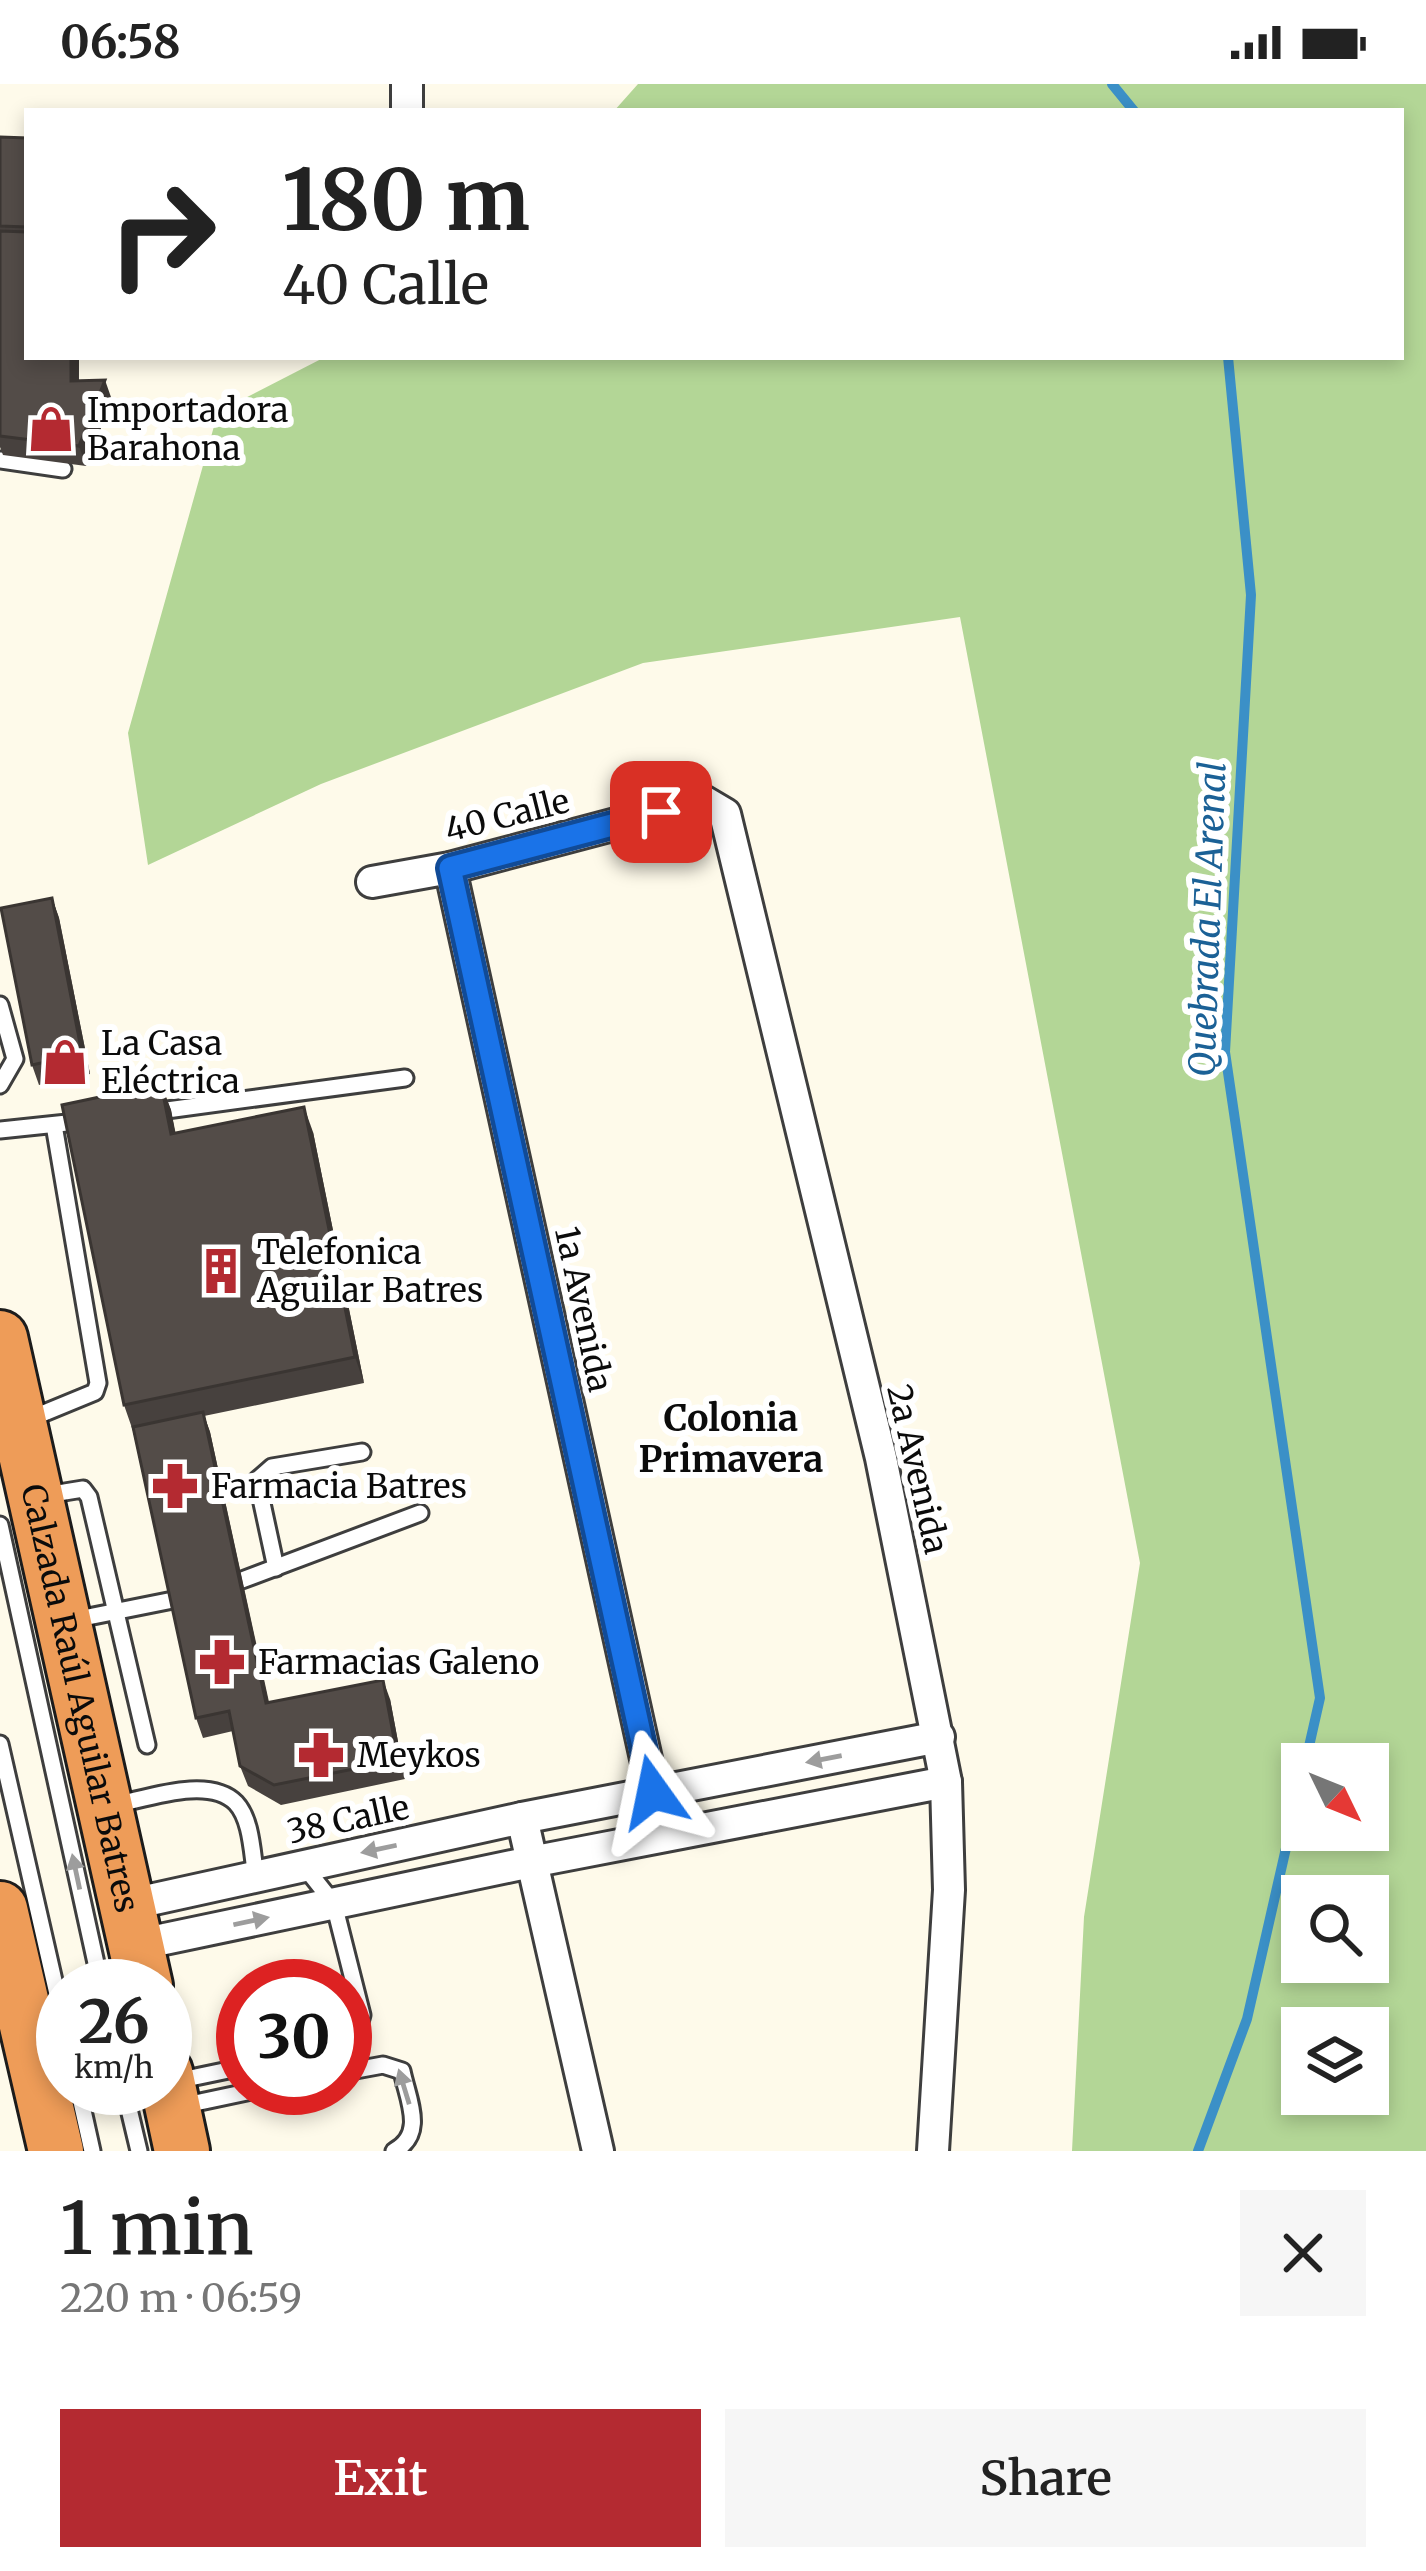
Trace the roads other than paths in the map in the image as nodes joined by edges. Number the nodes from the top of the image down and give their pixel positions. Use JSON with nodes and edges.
{"nodes":[{"id":1,"x":0,"y":460,"type":"edge"},
{"id":2,"x":63,"y":469,"type":"edge"},
{"id":3,"x":725,"y":814,"type":"joint"},
{"id":4,"x":450,"y":868,"type":"junction"},
{"id":5,"x":372,"y":881,"type":"dead end"},
{"id":6,"x":0,"y":1005,"type":"edge"},
{"id":7,"x":405,"y":1078,"type":"dead end"},
{"id":8,"x":0,"y":1085,"type":"edge"},
{"id":9,"x":124,"y":1116,"type":"edge"},
{"id":10,"x":100,"y":1119,"type":"edge"},
{"id":11,"x":54,"y":1125,"type":"junction"},
{"id":12,"x":0,"y":1130,"type":"edge"},
{"id":13,"x":0,"y":1338,"type":"edge"},
{"id":14,"x":19,"y":1423,"type":"junction"},
{"id":15,"x":362,"y":1452,"type":"dead end"},
{"id":16,"x":18,"y":1511,"type":"edge"},
{"id":17,"x":420,"y":1513,"type":"dead end"},
{"id":18,"x":275,"y":1568,"type":"junction"},
{"id":19,"x":242,"y":1580,"type":"edge"},
{"id":20,"x":173,"y":1600,"type":"edge"},
{"id":21,"x":117,"y":1612,"type":"junction"},
{"id":22,"x":64,"y":1622,"type":"junction"},
{"id":23,"x":939,"y":1737,"type":"junction"},
{"id":24,"x":0,"y":1744,"type":"edge"},
{"id":25,"x":147,"y":1745,"type":"dead end"},
{"id":26,"x":946,"y":1782,"type":"junction"},
{"id":27,"x":653,"y":1792,"type":"junction"},
{"id":28,"x":105,"y":1806,"type":"junction"},
{"id":29,"x":522,"y":1818,"type":"junction"},
{"id":30,"x":663,"y":1836,"type":"junction"},
{"id":31,"x":531,"y":1862,"type":"junction"},
{"id":32,"x":304,"y":1866,"type":"junction"},
{"id":33,"x":256,"y":1877,"type":"junction"},
{"id":34,"x":334,"y":1904,"type":"junction"},
{"id":35,"x":0,"y":1909,"type":"edge"},
{"id":36,"x":136,"y":1946,"type":"edge"},
{"id":37,"x":49,"y":1959,"type":"edge"},
{"id":38,"x":96,"y":1959,"type":"edge"},
{"id":39,"x":348,"y":1959,"type":"edge"},
{"id":40,"x":372,"y":2067,"type":"edge"},
{"id":41,"x":84,"y":2115,"type":"edge"},
{"id":42,"x":155,"y":2115,"type":"edge"},
{"id":43,"x":56,"y":2151,"type":"edge"},
{"id":44,"x":92,"y":2151,"type":"edge"},
{"id":45,"x":139,"y":2151,"type":"edge"},
{"id":46,"x":394,"y":2151,"type":"edge"},
{"id":47,"x":598,"y":2151,"type":"edge"},
{"id":48,"x":933,"y":2151,"type":"edge"}],
"edges":[{"from":1,"to":2,"type":"lane"},
{"from":3,"to":4,"type":"street","name":"40 Calle"},
{"from":3,"to":23,"type":"street","name":"2a Avenida"},
{"from":4,"to":5,"type":"street","name":"40 Calle"},
{"from":4,"to":27,"type":"street","name":"1a Avenida"},
{"from":6,"to":8,"type":"lane"},
{"from":7,"to":9,"type":"lane"},
{"from":10,"to":11,"type":"lane"},
{"from":11,"to":12,"type":"lane"},
{"from":11,"to":14,"type":"lane"},
{"from":13,"to":14,"type":"highway","name":"Calzada Raúl Aguilar Batres"},
{"from":14,"to":16,"type":"highway","name":"Calzada Raúl Aguilar Batres"},
{"from":15,"to":18,"type":"lane"},
{"from":16,"to":21,"type":"lane"},
{"from":16,"to":22,"type":"highway","name":"Calzada Raúl Aguilar Batres"},
{"from":38,"to":16,"type":"lane","one_way":true},
{"from":17,"to":18,"type":"lane"},
{"from":18,"to":19,"type":"lane"},
{"from":20,"to":21,"type":"lane"},
{"from":21,"to":22,"type":"lane"},
{"from":21,"to":25,"type":"lane"},
{"from":22,"to":28,"type":"highway","name":"Calzada Raúl Aguilar Batres"},
{"from":23,"to":26,"type":"street","name":"2a Avenida"},
{"from":23,"to":27,"type":"street","name":"38 Calle","one_way":true},
{"from":24,"to":37,"type":"lane"},
{"from":26,"to":30,"type":"street"},
{"from":26,"to":48,"type":"street","name":"2a Avenida"},
{"from":27,"to":29,"type":"street","name":"38 Calle"},
{"from":27,"to":30,"type":"street","name":"1a Avenida"},
{"from":28,"to":33,"type":"lane"},
{"from":28,"to":36,"type":"highway","name":"Calzada Raúl Aguilar Batres"},
{"from":29,"to":31,"type":"street"},
{"from":29,"to":32,"type":"street","name":"38 Calle","one_way":true},
{"from":30,"to":31,"type":"street"},
{"from":31,"to":34,"type":"street"},
{"from":31,"to":47,"type":"street"},
{"from":32,"to":33,"type":"street","name":"38 Calle"},
{"from":32,"to":34,"type":"lane"},
{"from":33,"to":36,"type":"street","name":"38 Calle"},
{"from":36,"to":34,"type":"street","one_way":true},
{"from":34,"to":39,"type":"lane"},
{"from":35,"to":43,"type":"highway"},
{"from":46,"to":40,"type":"lane","one_way":true},
{"from":41,"to":44,"type":"lane"},
{"from":42,"to":45,"type":"lane"}]}
